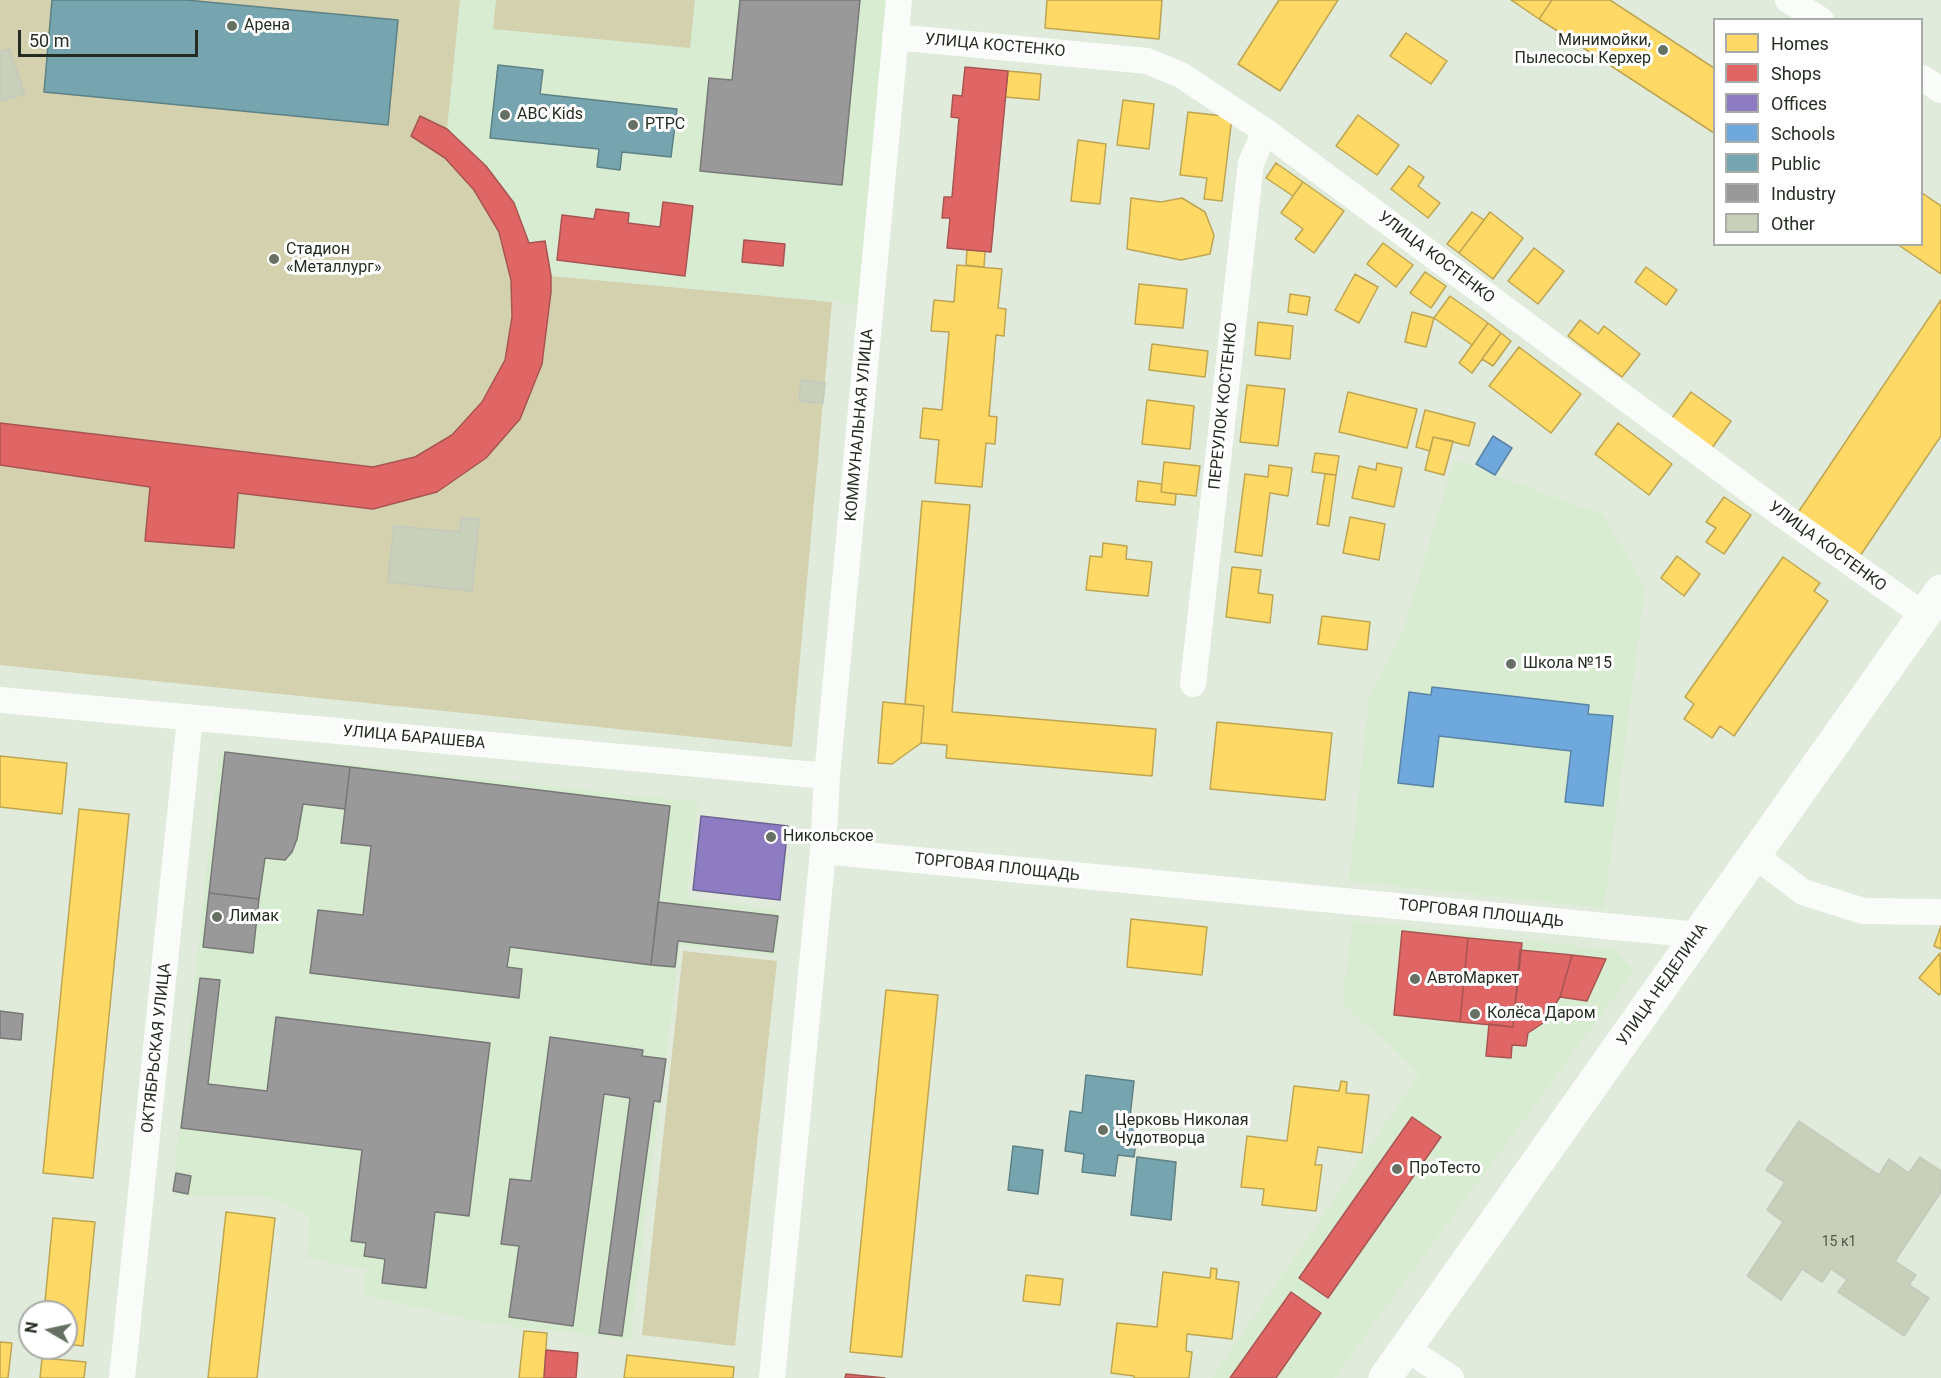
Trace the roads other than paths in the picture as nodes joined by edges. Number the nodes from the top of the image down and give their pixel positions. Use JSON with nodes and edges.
{"nodes":[{"id":1,"x":898,"y":0,"type":"edge"},
{"id":2,"x":1788,"y":0,"type":"edge"},
{"id":3,"x":1818,"y":18,"type":"edge"},
{"id":4,"x":895,"y":37,"type":"junction"},
{"id":5,"x":1923,"y":79,"type":"edge"},
{"id":6,"x":1941,"y":90,"type":"edge"},
{"id":7,"x":1265,"y":131,"type":"junction"},
{"id":8,"x":1932,"y":603,"type":"edge"},
{"id":9,"x":1193,"y":684,"type":"dead end"},
{"id":10,"x":0,"y":700,"type":"edge"},
{"id":11,"x":190,"y":718,"type":"junction"},
{"id":12,"x":827,"y":776,"type":"junction"},
{"id":13,"x":823,"y":851,"type":"junction"},
{"id":14,"x":1754,"y":855,"type":"junction"},
{"id":15,"x":1941,"y":912,"type":"edge"},
{"id":16,"x":1698,"y":935,"type":"junction"},
{"id":17,"x":1407,"y":1348,"type":"junction"},
{"id":18,"x":122,"y":1378,"type":"edge"},
{"id":19,"x":772,"y":1378,"type":"edge"},
{"id":20,"x":1385,"y":1378,"type":"edge"},
{"id":21,"x":1451,"y":1378,"type":"edge"}],
"edges":[{"from":1,"to":4,"type":"street","name":"КОММУНАЛЬНАЯ УЛИЦА"},
{"from":2,"to":3,"type":"street"},
{"from":4,"to":7,"type":"street","name":"УЛИЦА КОСТЕНКО"},
{"from":4,"to":12,"type":"street","name":"КОММУНАЛЬНАЯ УЛИЦА"},
{"from":5,"to":6,"type":"street"},
{"from":7,"to":8,"type":"street","name":"УЛИЦА КОСТЕНКО"},
{"from":7,"to":9,"type":"street","name":"ПЕРЕУЛОК КОСТЕНКО"},
{"from":8,"to":14,"type":"main road","name":"УЛИЦА НЕДЕЛИНА"},
{"from":10,"to":11,"type":"street","name":"УЛИЦА БАРАШЕВА"},
{"from":11,"to":12,"type":"street","name":"УЛИЦА БАРАШЕВА"},
{"from":11,"to":18,"type":"street","name":"ОКТЯБРЬСКАЯ УЛИЦА"},
{"from":12,"to":13,"type":"street","name":"КОММУНАЛЬНАЯ УЛИЦА"},
{"from":13,"to":16,"type":"street","name":"ТОРГОВАЯ ПЛОЩАДЬ"},
{"from":13,"to":19,"type":"street"},
{"from":14,"to":15,"type":"street"},
{"from":14,"to":16,"type":"main road","name":"УЛИЦА НЕДЕЛИНА"},
{"from":16,"to":17,"type":"main road","name":"УЛИЦА НЕДЕЛИНА"},
{"from":17,"to":20,"type":"main road","name":"УЛИЦА НЕДЕЛИНА"},
{"from":17,"to":21,"type":"street"}]}
